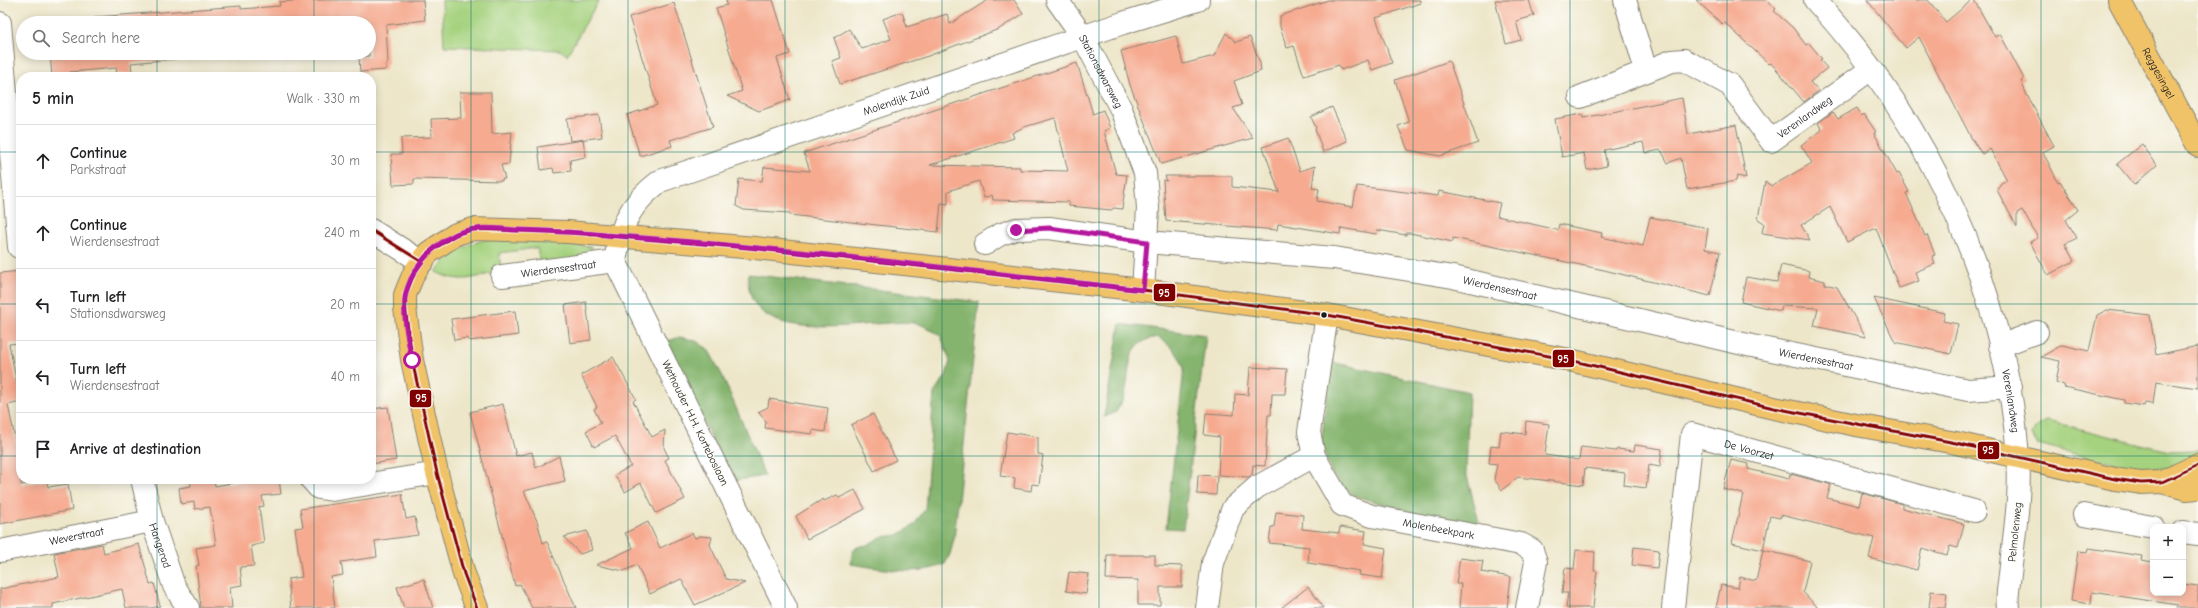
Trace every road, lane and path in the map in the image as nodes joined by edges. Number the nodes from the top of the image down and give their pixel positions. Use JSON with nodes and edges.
{"nodes":[{"id":1,"x":1057,"y":0,"type":"edge"},
{"id":2,"x":1198,"y":0,"type":"edge"},
{"id":3,"x":1625,"y":0,"type":"edge"},
{"id":4,"x":1815,"y":0,"type":"edge"},
{"id":5,"x":2119,"y":0,"type":"edge"},
{"id":6,"x":0,"y":23,"type":"edge"},
{"id":7,"x":0,"y":28,"type":"edge"},
{"id":8,"x":1083,"y":37,"type":"junction"},
{"id":9,"x":1871,"y":69,"type":"junction"},
{"id":10,"x":1646,"y":71,"type":"junction"},
{"id":11,"x":1580,"y":97,"type":"dead end"},
{"id":12,"x":2198,"y":146,"type":"edge"},
{"id":13,"x":376,"y":233,"type":"edge"},
{"id":14,"x":621,"y":236,"type":"junction"},
{"id":15,"x":1147,"y":242,"type":"junction"},
{"id":16,"x":985,"y":244,"type":"dead end"},
{"id":17,"x":13,"y":248,"type":"edge"},
{"id":18,"x":615,"y":261,"type":"junction"},
{"id":19,"x":422,"y":262,"type":"junction"},
{"id":20,"x":502,"y":276,"type":"dead end"},
{"id":21,"x":1143,"y":290,"type":"junction"},
{"id":22,"x":1327,"y":315,"type":"junction"},
{"id":23,"x":2037,"y":332,"type":"dead end"},
{"id":24,"x":2000,"y":346,"type":"junction"},
{"id":25,"x":2011,"y":387,"type":"junction"},
{"id":26,"x":1314,"y":456,"type":"junction"},
{"id":27,"x":2018,"y":457,"type":"junction"},
{"id":28,"x":2198,"y":465,"type":"edge"},
{"id":29,"x":437,"y":473,"type":"junction"},
{"id":30,"x":2162,"y":482,"type":"junction"},
{"id":31,"x":376,"y":483,"type":"edge"},
{"id":32,"x":143,"y":484,"type":"edge"},
{"id":33,"x":315,"y":484,"type":"edge"},
{"id":34,"x":369,"y":484,"type":"edge"},
{"id":35,"x":2198,"y":488,"type":"edge"},
{"id":36,"x":1974,"y":511,"type":"dead end"},
{"id":37,"x":2084,"y":515,"type":"dead end"},
{"id":38,"x":152,"y":521,"type":"junction"},
{"id":39,"x":2150,"y":526,"type":"edge"},
{"id":40,"x":2186,"y":532,"type":"edge"},
{"id":41,"x":2198,"y":534,"type":"edge"},
{"id":42,"x":0,"y":552,"type":"edge"},
{"id":43,"x":187,"y":608,"type":"edge"},
{"id":44,"x":476,"y":608,"type":"edge"},
{"id":45,"x":786,"y":608,"type":"edge"},
{"id":46,"x":1207,"y":608,"type":"edge"},
{"id":47,"x":1527,"y":608,"type":"edge"},
{"id":48,"x":1672,"y":608,"type":"edge"},
{"id":49,"x":2008,"y":608,"type":"edge"}],
"edges":[{"from":1,"to":8,"type":"street","name":"Stationsdwarsweg"},
{"from":2,"to":8,"type":"street","name":"Molendijk Zuid"},
{"from":3,"to":10,"type":"street"},
{"from":4,"to":9,"type":"street","name":"Verenlandweg"},
{"from":5,"to":12,"type":"main road","name":"Reggesingel"},
{"from":6,"to":7,"type":"street"},
{"from":7,"to":17,"type":"street"},
{"from":8,"to":14,"type":"street","name":"Molendijk Zuid"},
{"from":8,"to":15,"type":"street","name":"Stationsdwarsweg"},
{"from":9,"to":10,"type":"street","name":"Verenlandweg"},
{"from":9,"to":24,"type":"street","name":"Verenlandweg"},
{"from":10,"to":11,"type":"street","name":"Verenlandweg"},
{"from":13,"to":19,"type":"street"},
{"from":14,"to":18,"type":"street"},
{"from":14,"to":19,"type":"main road"},
{"from":14,"to":21,"type":"main road"},
{"from":15,"to":16,"type":"street","name":"Wierdensestraat"},
{"from":15,"to":21,"type":"street","name":"Stationsdwarsweg"},
{"from":15,"to":25,"type":"street","name":"Wierdensestraat"},
{"from":18,"to":20,"type":"street","name":"Wierdensestraat"},
{"from":18,"to":45,"type":"street","name":"Wethouder H.H. Korteboslaan"},
{"from":19,"to":29,"type":"main road"},
{"from":21,"to":22,"type":"main road"},
{"from":22,"to":26,"type":"street","name":"Molenbeekpark"},
{"from":22,"to":27,"type":"main road"},
{"from":23,"to":24,"type":"street"},
{"from":24,"to":25,"type":"street","name":"Verenlandweg"},
{"from":25,"to":27,"type":"street","name":"Verenlandweg"},
{"from":26,"to":46,"type":"street"},
{"from":26,"to":47,"type":"street","name":"Molenbeekpark"},
{"from":27,"to":30,"type":"main road"},
{"from":27,"to":49,"type":"street","name":"Pelmolenweg"},
{"from":28,"to":30,"type":"main road"},
{"from":29,"to":31,"type":"street"},
{"from":29,"to":44,"type":"main road"},
{"from":30,"to":35,"type":"main road"},
{"from":32,"to":38,"type":"street","name":"Hangerad"},
{"from":33,"to":34,"type":"street"},
{"from":36,"to":48,"type":"street","name":"De Voorzet"},
{"from":37,"to":39,"type":"street"},
{"from":38,"to":42,"type":"street","name":"Weverstraat"},
{"from":38,"to":43,"type":"street","name":"Hangerad"},
{"from":40,"to":41,"type":"street"}]}
